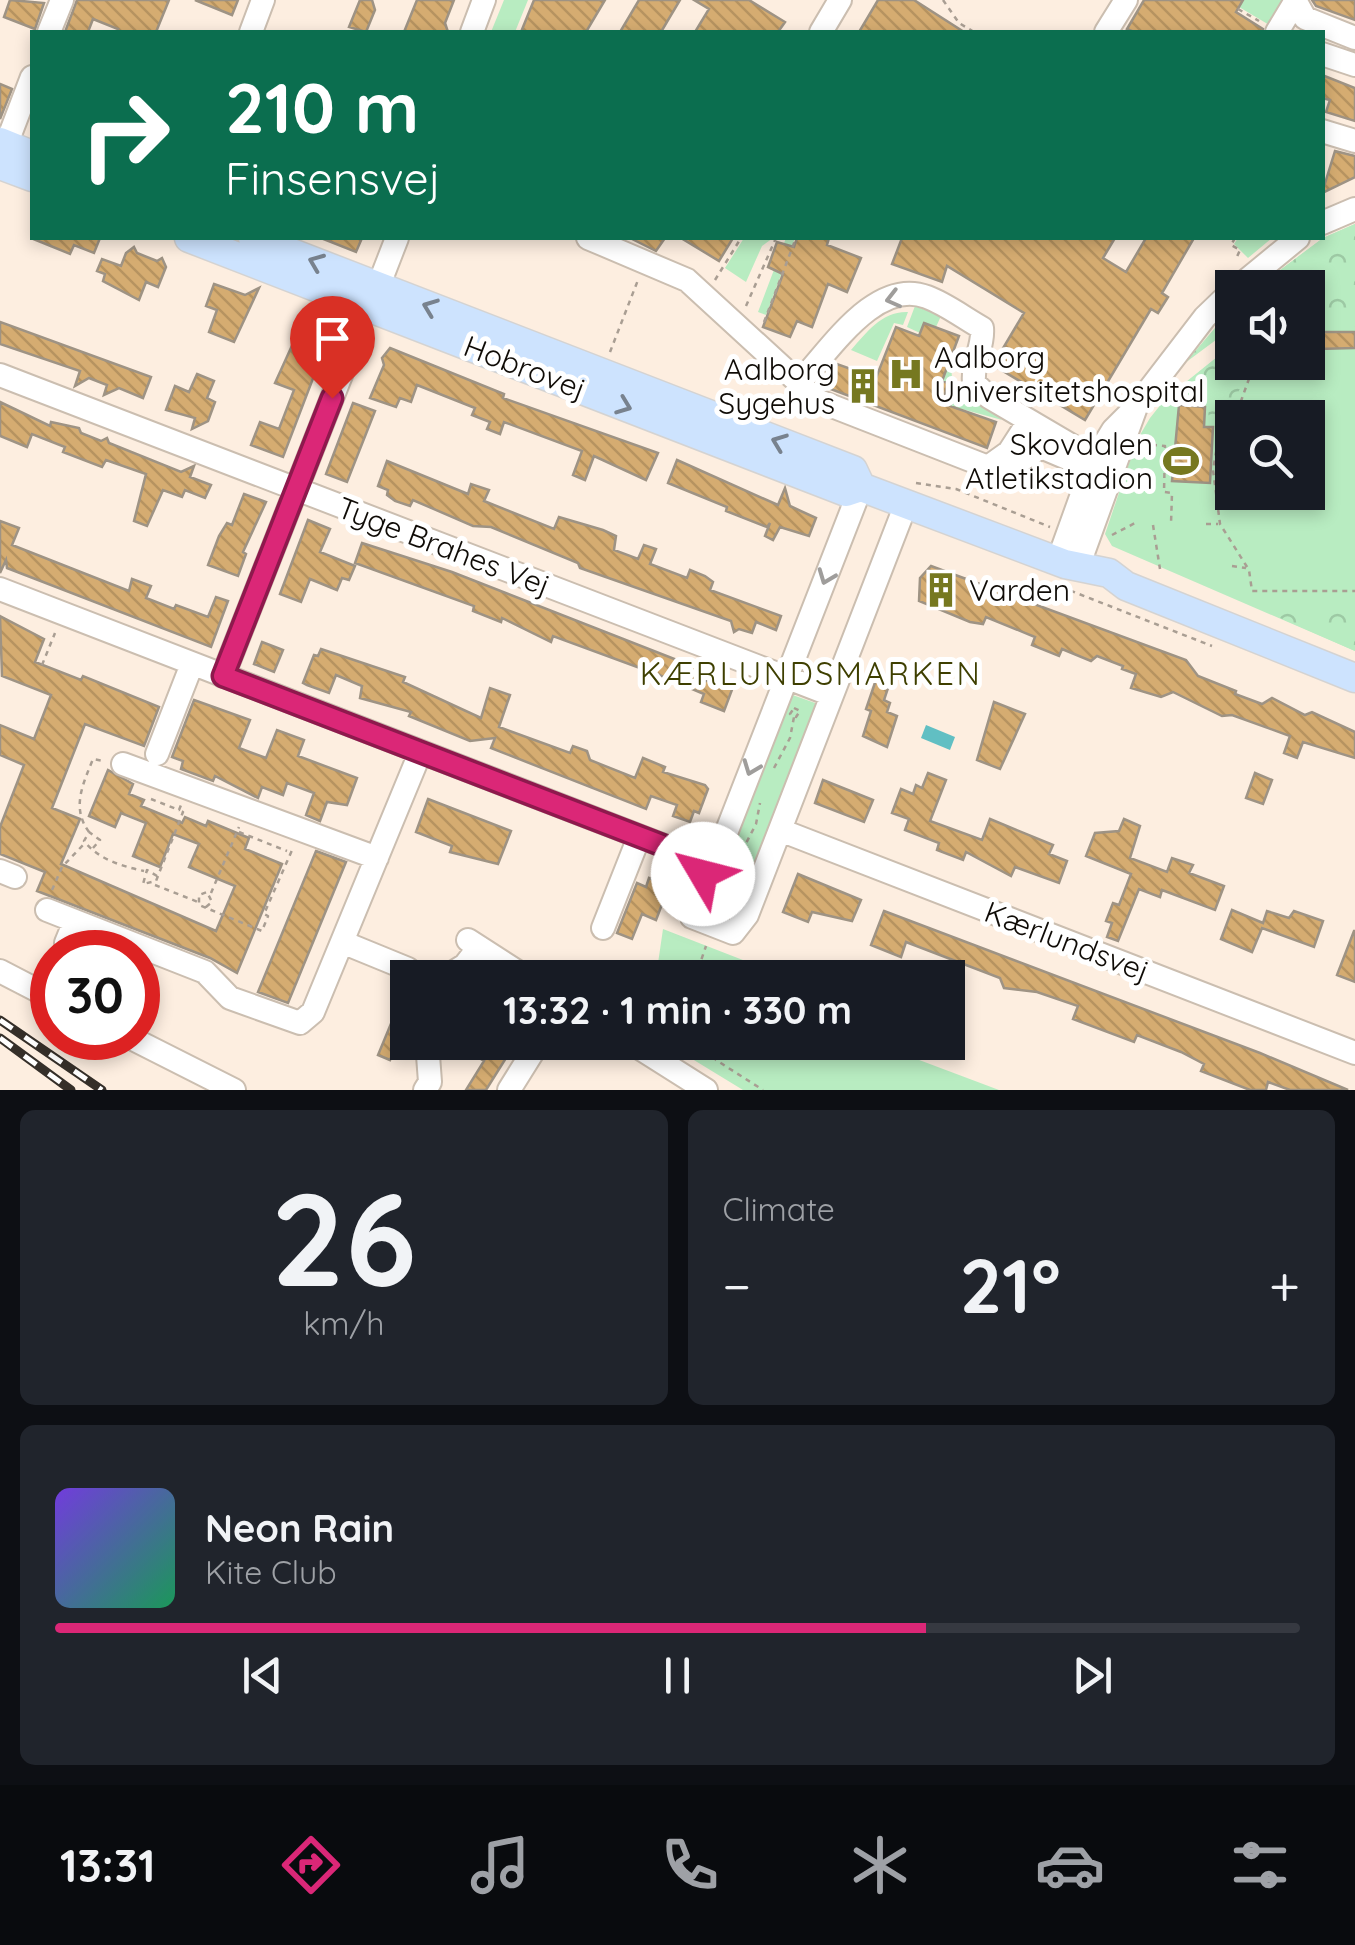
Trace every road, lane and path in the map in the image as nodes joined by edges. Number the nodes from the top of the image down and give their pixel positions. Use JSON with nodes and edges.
{"nodes":[{"id":1,"x":62,"y":0,"type":"edge"},
{"id":2,"x":263,"y":0,"type":"edge"},
{"id":3,"x":484,"y":0,"type":"edge"},
{"id":4,"x":840,"y":0,"type":"edge"},
{"id":5,"x":943,"y":0,"type":"edge"},
{"id":6,"x":1126,"y":0,"type":"edge"},
{"id":7,"x":1295,"y":1,"type":"edge"},
{"id":8,"x":1238,"y":8,"type":"dead end"},
{"id":9,"x":50,"y":30,"type":"edge"},
{"id":10,"x":252,"y":30,"type":"edge"},
{"id":11,"x":473,"y":30,"type":"edge"},
{"id":12,"x":822,"y":30,"type":"edge"},
{"id":13,"x":970,"y":30,"type":"edge"},
{"id":14,"x":1107,"y":30,"type":"edge"},
{"id":15,"x":1274,"y":30,"type":"edge"},
{"id":16,"x":1278,"y":30,"type":"edge"},
{"id":17,"x":1355,"y":38,"type":"edge"},
{"id":18,"x":1325,"y":55,"type":"edge"},
{"id":19,"x":1355,"y":65,"type":"edge"},
{"id":20,"x":30,"y":84,"type":"edge"},
{"id":21,"x":1325,"y":132,"type":"edge"},
{"id":22,"x":1355,"y":141,"type":"edge"},
{"id":23,"x":10,"y":152,"type":"edge"},
{"id":24,"x":30,"y":175,"type":"edge"},
{"id":25,"x":1355,"y":209,"type":"edge"},
{"id":26,"x":1325,"y":222,"type":"edge"},
{"id":27,"x":196,"y":240,"type":"edge"},
{"id":28,"x":258,"y":240,"type":"edge"},
{"id":29,"x":396,"y":240,"type":"edge"},
{"id":30,"x":593,"y":240,"type":"edge"},
{"id":31,"x":740,"y":240,"type":"edge"},
{"id":32,"x":774,"y":240,"type":"edge"},
{"id":33,"x":795,"y":240,"type":"edge"},
{"id":34,"x":1234,"y":240,"type":"edge"},
{"id":35,"x":1296,"y":240,"type":"edge"},
{"id":36,"x":1236,"y":259,"type":"dead end"},
{"id":37,"x":644,"y":262,"type":"junction"},
{"id":38,"x":1259,"y":270,"type":"edge"},
{"id":39,"x":707,"y":294,"type":"junction"},
{"id":40,"x":374,"y":298,"type":"junction"},
{"id":41,"x":1215,"y":310,"type":"edge"},
{"id":42,"x":739,"y":326,"type":"junction"},
{"id":43,"x":356,"y":337,"type":"dead end"},
{"id":44,"x":756,"y":342,"type":"junction"},
{"id":45,"x":608,"y":358,"type":"dead end"},
{"id":46,"x":0,"y":375,"type":"edge"},
{"id":47,"x":1248,"y":380,"type":"edge"},
{"id":48,"x":798,"y":384,"type":"junction"},
{"id":49,"x":1029,"y":421,"type":"junction"},
{"id":50,"x":1152,"y":445,"type":"dead end"},
{"id":51,"x":1104,"y":466,"type":"junction"},
{"id":52,"x":988,"y":467,"type":"junction"},
{"id":53,"x":861,"y":486,"type":"junction"},
{"id":54,"x":298,"y":490,"type":"junction"},
{"id":55,"x":906,"y":504,"type":"junction"},
{"id":56,"x":1137,"y":522,"type":"dead end"},
{"id":57,"x":1153,"y":524,"type":"dead end"},
{"id":58,"x":1171,"y":524,"type":"dead end"},
{"id":59,"x":1206,"y":524,"type":"dead end"},
{"id":60,"x":1220,"y":524,"type":"junction"},
{"id":61,"x":1104,"y":540,"type":"dead end"},
{"id":62,"x":1232,"y":566,"type":"dead end"},
{"id":63,"x":1248,"y":568,"type":"junction"},
{"id":64,"x":1160,"y":569,"type":"dead end"},
{"id":65,"x":1068,"y":570,"type":"junction"},
{"id":66,"x":0,"y":589,"type":"edge"},
{"id":67,"x":1355,"y":591,"type":"edge"},
{"id":68,"x":63,"y":613,"type":"junction"},
{"id":69,"x":1182,"y":637,"type":"dead end"},
{"id":70,"x":192,"y":664,"type":"junction"},
{"id":71,"x":42,"y":665,"type":"dead end"},
{"id":72,"x":223,"y":676,"type":"junction"},
{"id":73,"x":786,"y":678,"type":"junction"},
{"id":74,"x":1355,"y":678,"type":"edge"},
{"id":75,"x":832,"y":695,"type":"junction"},
{"id":76,"x":794,"y":717,"type":"dead end"},
{"id":77,"x":763,"y":738,"type":"junction"},
{"id":78,"x":420,"y":753,"type":"junction"},
{"id":79,"x":157,"y":754,"type":"dead end"},
{"id":80,"x":123,"y":764,"type":"joint"},
{"id":81,"x":775,"y":766,"type":"junction"},
{"id":82,"x":768,"y":778,"type":"dead end"},
{"id":83,"x":762,"y":795,"type":"dead end"},
{"id":84,"x":179,"y":810,"type":"dead end"},
{"id":85,"x":241,"y":821,"type":"junction"},
{"id":86,"x":780,"y":830,"type":"junction"},
{"id":87,"x":90,"y":832,"type":"junction"},
{"id":88,"x":639,"y":837,"type":"junction"},
{"id":89,"x":294,"y":842,"type":"junction"},
{"id":90,"x":85,"y":843,"type":"junction"},
{"id":91,"x":733,"y":844,"type":"junction"},
{"id":92,"x":93,"y":848,"type":"junction"},
{"id":93,"x":377,"y":858,"type":"junction"},
{"id":94,"x":769,"y":858,"type":"junction"},
{"id":95,"x":698,"y":859,"type":"junction"},
{"id":96,"x":145,"y":872,"type":"junction"},
{"id":97,"x":157,"y":876,"type":"junction"},
{"id":98,"x":153,"y":884,"type":"junction"},
{"id":99,"x":211,"y":894,"type":"junction"},
{"id":100,"x":198,"y":902,"type":"junction"},
{"id":101,"x":206,"y":907,"type":"junction"},
{"id":102,"x":46,"y":910,"type":"joint"},
{"id":103,"x":604,"y":928,"type":"dead end"},
{"id":104,"x":712,"y":928,"type":"junction"},
{"id":105,"x":342,"y":942,"type":"junction"},
{"id":106,"x":467,"y":960,"type":"edge"},
{"id":107,"x":500,"y":960,"type":"edge"},
{"id":108,"x":701,"y":960,"type":"edge"},
{"id":109,"x":390,"y":962,"type":"edge"},
{"id":110,"x":0,"y":971,"type":"edge"},
{"id":111,"x":30,"y":987,"type":"edge"},
{"id":112,"x":1355,"y":1052,"type":"edge"},
{"id":113,"x":160,"y":1053,"type":"edge"},
{"id":114,"x":428,"y":1060,"type":"edge"},
{"id":115,"x":527,"y":1060,"type":"edge"},
{"id":116,"x":655,"y":1060,"type":"edge"},
{"id":117,"x":716,"y":1060,"type":"edge"},
{"id":118,"x":692,"y":1087,"type":"edge"},
{"id":119,"x":234,"y":1090,"type":"edge"},
{"id":120,"x":426,"y":1090,"type":"edge"},
{"id":121,"x":509,"y":1090,"type":"edge"},
{"id":122,"x":763,"y":1090,"type":"edge"}],
"edges":[{"from":1,"to":9,"type":"street"},
{"from":2,"to":10,"type":"street"},
{"from":3,"to":11,"type":"street"},
{"from":4,"to":12,"type":"street"},
{"from":5,"to":13,"type":"path"},
{"from":6,"to":14,"type":"street"},
{"from":7,"to":16,"type":"street"},
{"from":7,"to":17,"type":"street"},
{"from":8,"to":15,"type":"path"},
{"from":18,"to":19,"type":"street"},
{"from":20,"to":23,"type":"street"},
{"from":21,"to":22,"type":"street"},
{"from":23,"to":24,"type":"main road"},
{"from":25,"to":26,"type":"street"},
{"from":27,"to":40,"type":"main road","name":"Hobrovej"},
{"from":40,"to":28,"type":"main road","name":"Hobrovej","one_way":true},
{"from":29,"to":40,"type":"street"},
{"from":30,"to":37,"type":"street"},
{"from":31,"to":39,"type":"path"},
{"from":32,"to":42,"type":"path"},
{"from":33,"to":44,"type":"path"},
{"from":34,"to":36,"type":"path"},
{"from":35,"to":38,"type":"street"},
{"from":37,"to":39,"type":"street"},
{"from":37,"to":45,"type":"path"},
{"from":39,"to":42,"type":"street"},
{"from":40,"to":53,"type":"main road","name":"Hobrovej"},
{"from":41,"to":51,"type":"street"},
{"from":42,"to":44,"type":"street"},
{"from":43,"to":54,"type":"street"},
{"from":44,"to":48,"type":"street"},
{"from":46,"to":54,"type":"street","name":"Tyge Brahes Vej"},
{"from":47,"to":60,"type":"path"},
{"from":49,"to":48,"type":"street","one_way":true},
{"from":48,"to":52,"type":"street"},
{"from":49,"to":51,"type":"street"},
{"from":49,"to":52,"type":"street"},
{"from":50,"to":58,"type":"path"},
{"from":51,"to":52,"type":"street"},
{"from":51,"to":65,"type":"street"},
{"from":53,"to":55,"type":"main road","name":"Hobrovej"},
{"from":53,"to":73,"type":"street","one_way":true},
{"from":54,"to":72,"type":"street"},
{"from":54,"to":73,"type":"street","name":"Tyge Brahes Vej"},
{"from":55,"to":65,"type":"main road","name":"Hobrovej"},
{"from":55,"to":75,"type":"street"},
{"from":56,"to":61,"type":"path"},
{"from":57,"to":64,"type":"path"},
{"from":59,"to":60,"type":"path"},
{"from":60,"to":63,"type":"path"},
{"from":62,"to":63,"type":"path"},
{"from":63,"to":67,"type":"path"},
{"from":65,"to":69,"type":"path"},
{"from":65,"to":74,"type":"main road","name":"Hobrovej"},
{"from":66,"to":68,"type":"street"},
{"from":68,"to":70,"type":"street"},
{"from":68,"to":71,"type":"path"},
{"from":70,"to":72,"type":"street"},
{"from":70,"to":79,"type":"street"},
{"from":72,"to":78,"type":"street"},
{"from":73,"to":75,"type":"street","name":"Tyge Brahes Vej"},
{"from":73,"to":77,"type":"street"},
{"from":75,"to":86,"type":"street"},
{"from":76,"to":81,"type":"path"},
{"from":77,"to":81,"type":"path"},
{"from":77,"to":91,"type":"street","one_way":true},
{"from":78,"to":88,"type":"street"},
{"from":78,"to":93,"type":"street"},
{"from":80,"to":85,"type":"street"},
{"from":80,"to":87,"type":"path"},
{"from":81,"to":82,"type":"path"},
{"from":83,"to":91,"type":"path"},
{"from":84,"to":97,"type":"path"},
{"from":85,"to":89,"type":"street"},
{"from":85,"to":89,"type":"path"},
{"from":85,"to":99,"type":"path"},
{"from":86,"to":94,"type":"street"},
{"from":86,"to":112,"type":"street","name":"Kærlundsvej"},
{"from":87,"to":90,"type":"path"},
{"from":87,"to":92,"type":"path"},
{"from":88,"to":95,"type":"street"},
{"from":88,"to":103,"type":"street"},
{"from":89,"to":93,"type":"street"},
{"from":89,"to":101,"type":"path"},
{"from":90,"to":92,"type":"path"},
{"from":90,"to":102,"type":"path"},
{"from":91,"to":94,"type":"path"},
{"from":91,"to":95,"type":"street"},
{"from":91,"to":104,"type":"path"},
{"from":92,"to":96,"type":"path"},
{"from":93,"to":105,"type":"street"},
{"from":94,"to":104,"type":"street"},
{"from":95,"to":104,"type":"street"},
{"from":96,"to":97,"type":"path"},
{"from":96,"to":98,"type":"path"},
{"from":97,"to":98,"type":"path"},
{"from":98,"to":100,"type":"path"},
{"from":99,"to":100,"type":"path"},
{"from":99,"to":101,"type":"path"},
{"from":100,"to":101,"type":"path"},
{"from":102,"to":105,"type":"street"},
{"from":104,"to":108,"type":"path"},
{"from":105,"to":109,"type":"street"},
{"from":106,"to":107,"type":"street"},
{"from":110,"to":111,"type":"street"},
{"from":113,"to":119,"type":"street"},
{"from":114,"to":120,"type":"street"},
{"from":115,"to":121,"type":"street"},
{"from":116,"to":118,"type":"street"},
{"from":117,"to":122,"type":"path"}]}
